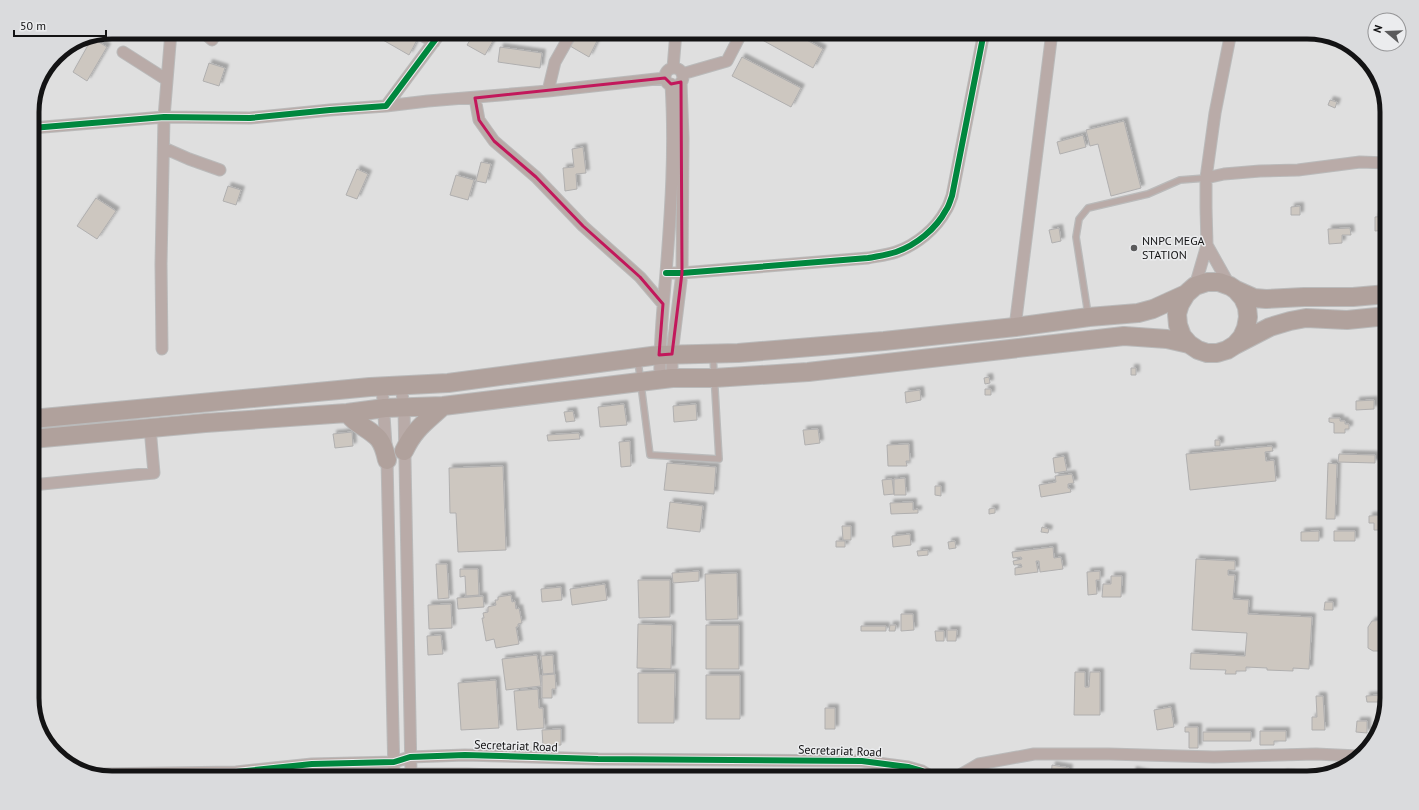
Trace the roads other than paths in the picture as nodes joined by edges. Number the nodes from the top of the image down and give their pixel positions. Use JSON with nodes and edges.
{"nodes":[{"id":1,"x":170,"y":39,"type":"edge"},
{"id":2,"x":429,"y":39,"type":"edge"},
{"id":3,"x":436,"y":39,"type":"edge"},
{"id":4,"x":568,"y":39,"type":"edge"},
{"id":5,"x":676,"y":39,"type":"edge"},
{"id":6,"x":738,"y":39,"type":"edge"},
{"id":7,"x":983,"y":39,"type":"edge"},
{"id":8,"x":1051,"y":39,"type":"edge"},
{"id":9,"x":1230,"y":39,"type":"edge"},
{"id":10,"x":434,"y":42,"type":"junction"},
{"id":11,"x":123,"y":52,"type":"dead end"},
{"id":12,"x":674,"y":77,"type":"junction"},
{"id":13,"x":167,"y":80,"type":"junction"},
{"id":14,"x":548,"y":91,"type":"junction"},
{"id":15,"x":475,"y":98,"type":"junction"},
{"id":16,"x":386,"y":106,"type":"junction"},
{"id":17,"x":164,"y":117,"type":"junction"},
{"id":18,"x":39,"y":127,"type":"edge"},
{"id":19,"x":164,"y":148,"type":"junction"},
{"id":20,"x":1380,"y":163,"type":"edge"},
{"id":21,"x":220,"y":170,"type":"dead end"},
{"id":22,"x":1206,"y":178,"type":"junction"},
{"id":23,"x":1207,"y":245,"type":"junction"},
{"id":24,"x":666,"y":273,"type":"junction"},
{"id":25,"x":682,"y":274,"type":"junction"},
{"id":26,"x":1233,"y":288,"type":"junction"},
{"id":27,"x":1190,"y":290,"type":"junction"},
{"id":28,"x":1380,"y":295,"type":"edge"},
{"id":29,"x":663,"y":304,"type":"junction"},
{"id":30,"x":1089,"y":316,"type":"junction"},
{"id":31,"x":1380,"y":317,"type":"edge"},
{"id":32,"x":1015,"y":327,"type":"junction"},
{"id":33,"x":1189,"y":344,"type":"junction"},
{"id":34,"x":1235,"y":344,"type":"junction"},
{"id":35,"x":162,"y":349,"type":"dead end"},
{"id":36,"x":712,"y":353,"type":"junction"},
{"id":37,"x":665,"y":355,"type":"junction"},
{"id":38,"x":638,"y":359,"type":"junction"},
{"id":39,"x":714,"y":378,"type":"junction"},
{"id":40,"x":666,"y":379,"type":"junction"},
{"id":41,"x":640,"y":382,"type":"junction"},
{"id":42,"x":401,"y":385,"type":"junction"},
{"id":43,"x":382,"y":386,"type":"junction"},
{"id":44,"x":443,"y":406,"type":"junction"},
{"id":45,"x":384,"y":408,"type":"junction"},
{"id":46,"x":404,"y":408,"type":"junction"},
{"id":47,"x":347,"y":413,"type":"junction"},
{"id":48,"x":39,"y":418,"type":"edge"},
{"id":49,"x":150,"y":428,"type":"junction"},
{"id":50,"x":39,"y":438,"type":"edge"},
{"id":51,"x":404,"y":451,"type":"junction"},
{"id":52,"x":387,"y":460,"type":"junction"},
{"id":53,"x":39,"y":484,"type":"edge"},
{"id":54,"x":1351,"y":756,"type":"edge"},
{"id":55,"x":410,"y":757,"type":"junction"},
{"id":56,"x":394,"y":762,"type":"junction"},
{"id":57,"x":246,"y":771,"type":"edge"},
{"id":58,"x":394,"y":771,"type":"edge"},
{"id":59,"x":411,"y":771,"type":"edge"},
{"id":60,"x":922,"y":771,"type":"edge"},
{"id":61,"x":967,"y":771,"type":"edge"}],
"edges":[{"from":1,"to":13,"type":"street"},
{"from":2,"to":10,"type":"street"},
{"from":3,"to":10,"type":"street"},
{"from":4,"to":14,"type":"street"},
{"from":5,"to":12,"type":"street"},
{"from":6,"to":12,"type":"street"},
{"from":7,"to":25,"type":"street"},
{"from":8,"to":32,"type":"street"},
{"from":9,"to":22,"type":"street"},
{"from":10,"to":16,"type":"street"},
{"from":11,"to":13,"type":"street"},
{"from":12,"to":14,"type":"street"},
{"from":12,"to":24,"type":"street"},
{"from":12,"to":25,"type":"street"},
{"from":13,"to":17,"type":"street"},
{"from":14,"to":15,"type":"street"},
{"from":15,"to":16,"type":"street"},
{"from":15,"to":29,"type":"street"},
{"from":16,"to":17,"type":"street"},
{"from":17,"to":18,"type":"street"},
{"from":17,"to":19,"type":"street"},
{"from":19,"to":21,"type":"street"},
{"from":19,"to":35,"type":"street"},
{"from":20,"to":22,"type":"street"},
{"from":22,"to":23,"type":"street"},
{"from":22,"to":30,"type":"lane"},
{"from":23,"to":26,"type":"street"},
{"from":23,"to":27,"type":"street"},
{"from":24,"to":25,"type":"street"},
{"from":24,"to":29,"type":"street"},
{"from":25,"to":37,"type":"street"},
{"from":26,"to":27,"type":"highway"},
{"from":26,"to":28,"type":"highway"},
{"from":26,"to":34,"type":"highway"},
{"from":27,"to":30,"type":"highway"},
{"from":27,"to":33,"type":"highway"},
{"from":29,"to":37,"type":"street"},
{"from":30,"to":32,"type":"highway"},
{"from":31,"to":34,"type":"highway"},
{"from":32,"to":36,"type":"highway"},
{"from":33,"to":34,"type":"highway"},
{"from":33,"to":39,"type":"highway"},
{"from":36,"to":37,"type":"highway"},
{"from":36,"to":39,"type":"lane"},
{"from":37,"to":38,"type":"highway"},
{"from":37,"to":40,"type":"street"},
{"from":38,"to":41,"type":"lane"},
{"from":38,"to":42,"type":"highway"},
{"from":39,"to":40,"type":"highway"},
{"from":39,"to":41,"type":"lane"},
{"from":40,"to":41,"type":"highway"},
{"from":41,"to":44,"type":"highway"},
{"from":42,"to":43,"type":"highway"},
{"from":42,"to":46,"type":"street"},
{"from":43,"to":45,"type":"street"},
{"from":43,"to":48,"type":"highway"},
{"from":44,"to":46,"type":"highway"},
{"from":44,"to":51,"type":"highway"},
{"from":45,"to":46,"type":"highway"},
{"from":45,"to":47,"type":"highway"},
{"from":45,"to":52,"type":"street"},
{"from":46,"to":51,"type":"street"},
{"from":47,"to":49,"type":"highway"},
{"from":47,"to":52,"type":"highway"},
{"from":49,"to":50,"type":"highway"},
{"from":49,"to":53,"type":"street"},
{"from":51,"to":55,"type":"street"},
{"from":52,"to":56,"type":"street"},
{"from":54,"to":61,"type":"street"},
{"from":55,"to":56,"type":"street","name":"Secretariat Road"},
{"from":55,"to":59,"type":"street"},
{"from":55,"to":60,"type":"street","name":"Secretariat Road"},
{"from":56,"to":57,"type":"street","name":"Secretariat Road"},
{"from":56,"to":58,"type":"street"}]}
